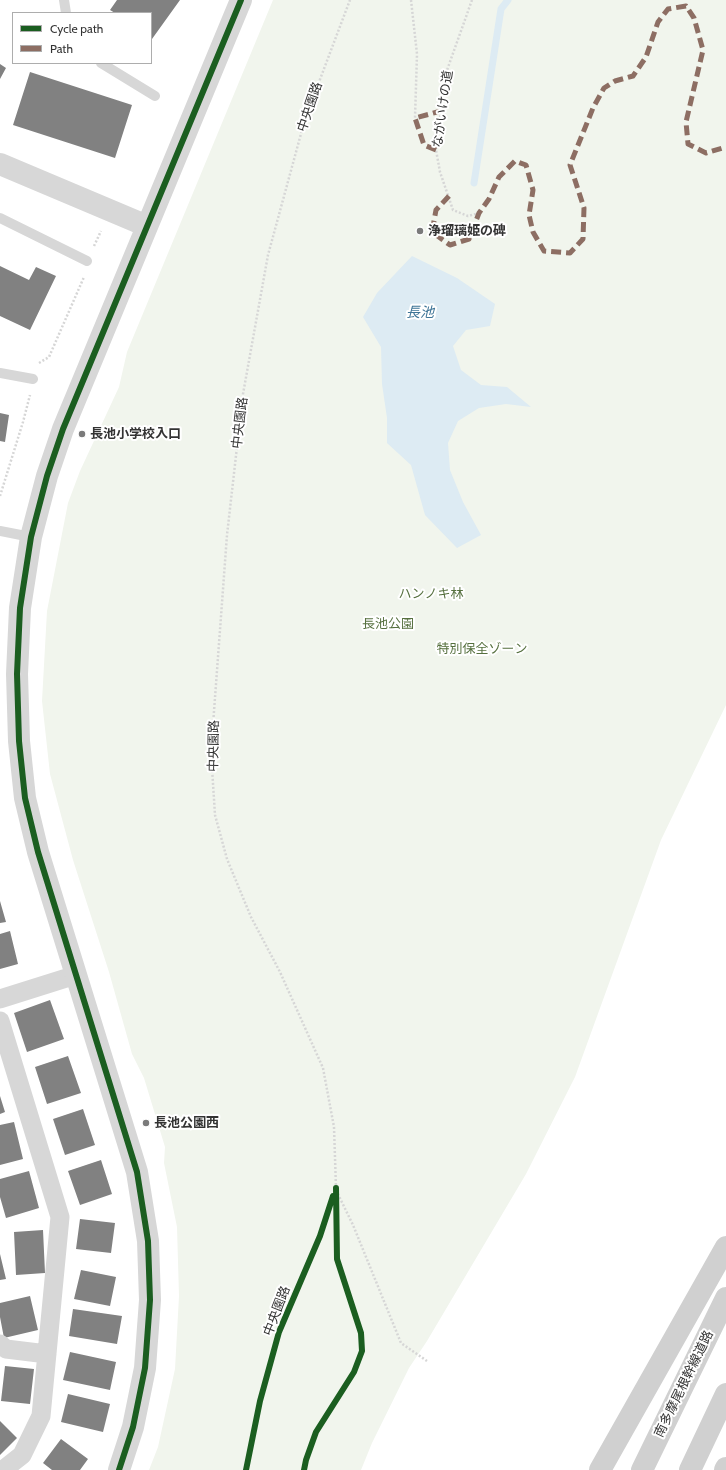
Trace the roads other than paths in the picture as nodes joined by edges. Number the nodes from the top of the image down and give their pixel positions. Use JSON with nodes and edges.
{"nodes":[{"id":1,"x":64,"y":0,"type":"edge"},
{"id":2,"x":241,"y":0,"type":"edge"},
{"id":3,"x":66,"y":12,"type":"edge"},
{"id":4,"x":103,"y":64,"type":"edge"},
{"id":5,"x":155,"y":96,"type":"dead end"},
{"id":6,"x":0,"y":164,"type":"edge"},
{"id":7,"x":0,"y":218,"type":"edge"},
{"id":8,"x":147,"y":226,"type":"junction"},
{"id":9,"x":87,"y":261,"type":"road end"},
{"id":10,"x":0,"y":373,"type":"edge"},
{"id":11,"x":33,"y":378,"type":"road end"},
{"id":12,"x":0,"y":532,"type":"edge"},
{"id":13,"x":31,"y":537,"type":"junction"},
{"id":14,"x":76,"y":975,"type":"junction"},
{"id":15,"x":0,"y":999,"type":"edge"},
{"id":16,"x":0,"y":1021,"type":"edge"},
{"id":17,"x":726,"y":1247,"type":"edge"},
{"id":18,"x":726,"y":1298,"type":"edge"},
{"id":19,"x":0,"y":1344,"type":"edge"},
{"id":20,"x":47,"y":1354,"type":"junction"},
{"id":21,"x":726,"y":1394,"type":"edge"},
{"id":22,"x":3,"y":1470,"type":"edge"},
{"id":23,"x":119,"y":1470,"type":"edge"},
{"id":24,"x":600,"y":1470,"type":"edge"},
{"id":25,"x":642,"y":1470,"type":"edge"},
{"id":26,"x":690,"y":1470,"type":"edge"}],
"edges":[{"from":1,"to":3,"type":"lane"},
{"from":2,"to":8,"type":"street"},
{"from":4,"to":5,"type":"lane"},
{"from":6,"to":8,"type":"street"},
{"from":7,"to":9,"type":"lane"},
{"from":8,"to":13,"type":"street"},
{"from":10,"to":11,"type":"lane"},
{"from":12,"to":13,"type":"lane"},
{"from":13,"to":14,"type":"street"},
{"from":14,"to":15,"type":"street"},
{"from":14,"to":23,"type":"street"},
{"from":16,"to":20,"type":"street"},
{"from":17,"to":24,"type":"main road"},
{"from":18,"to":25,"type":"main road","name":"南多摩尾根幹線道路"},
{"from":19,"to":20,"type":"street"},
{"from":20,"to":22,"type":"street"},
{"from":21,"to":26,"type":"main road"}]}
